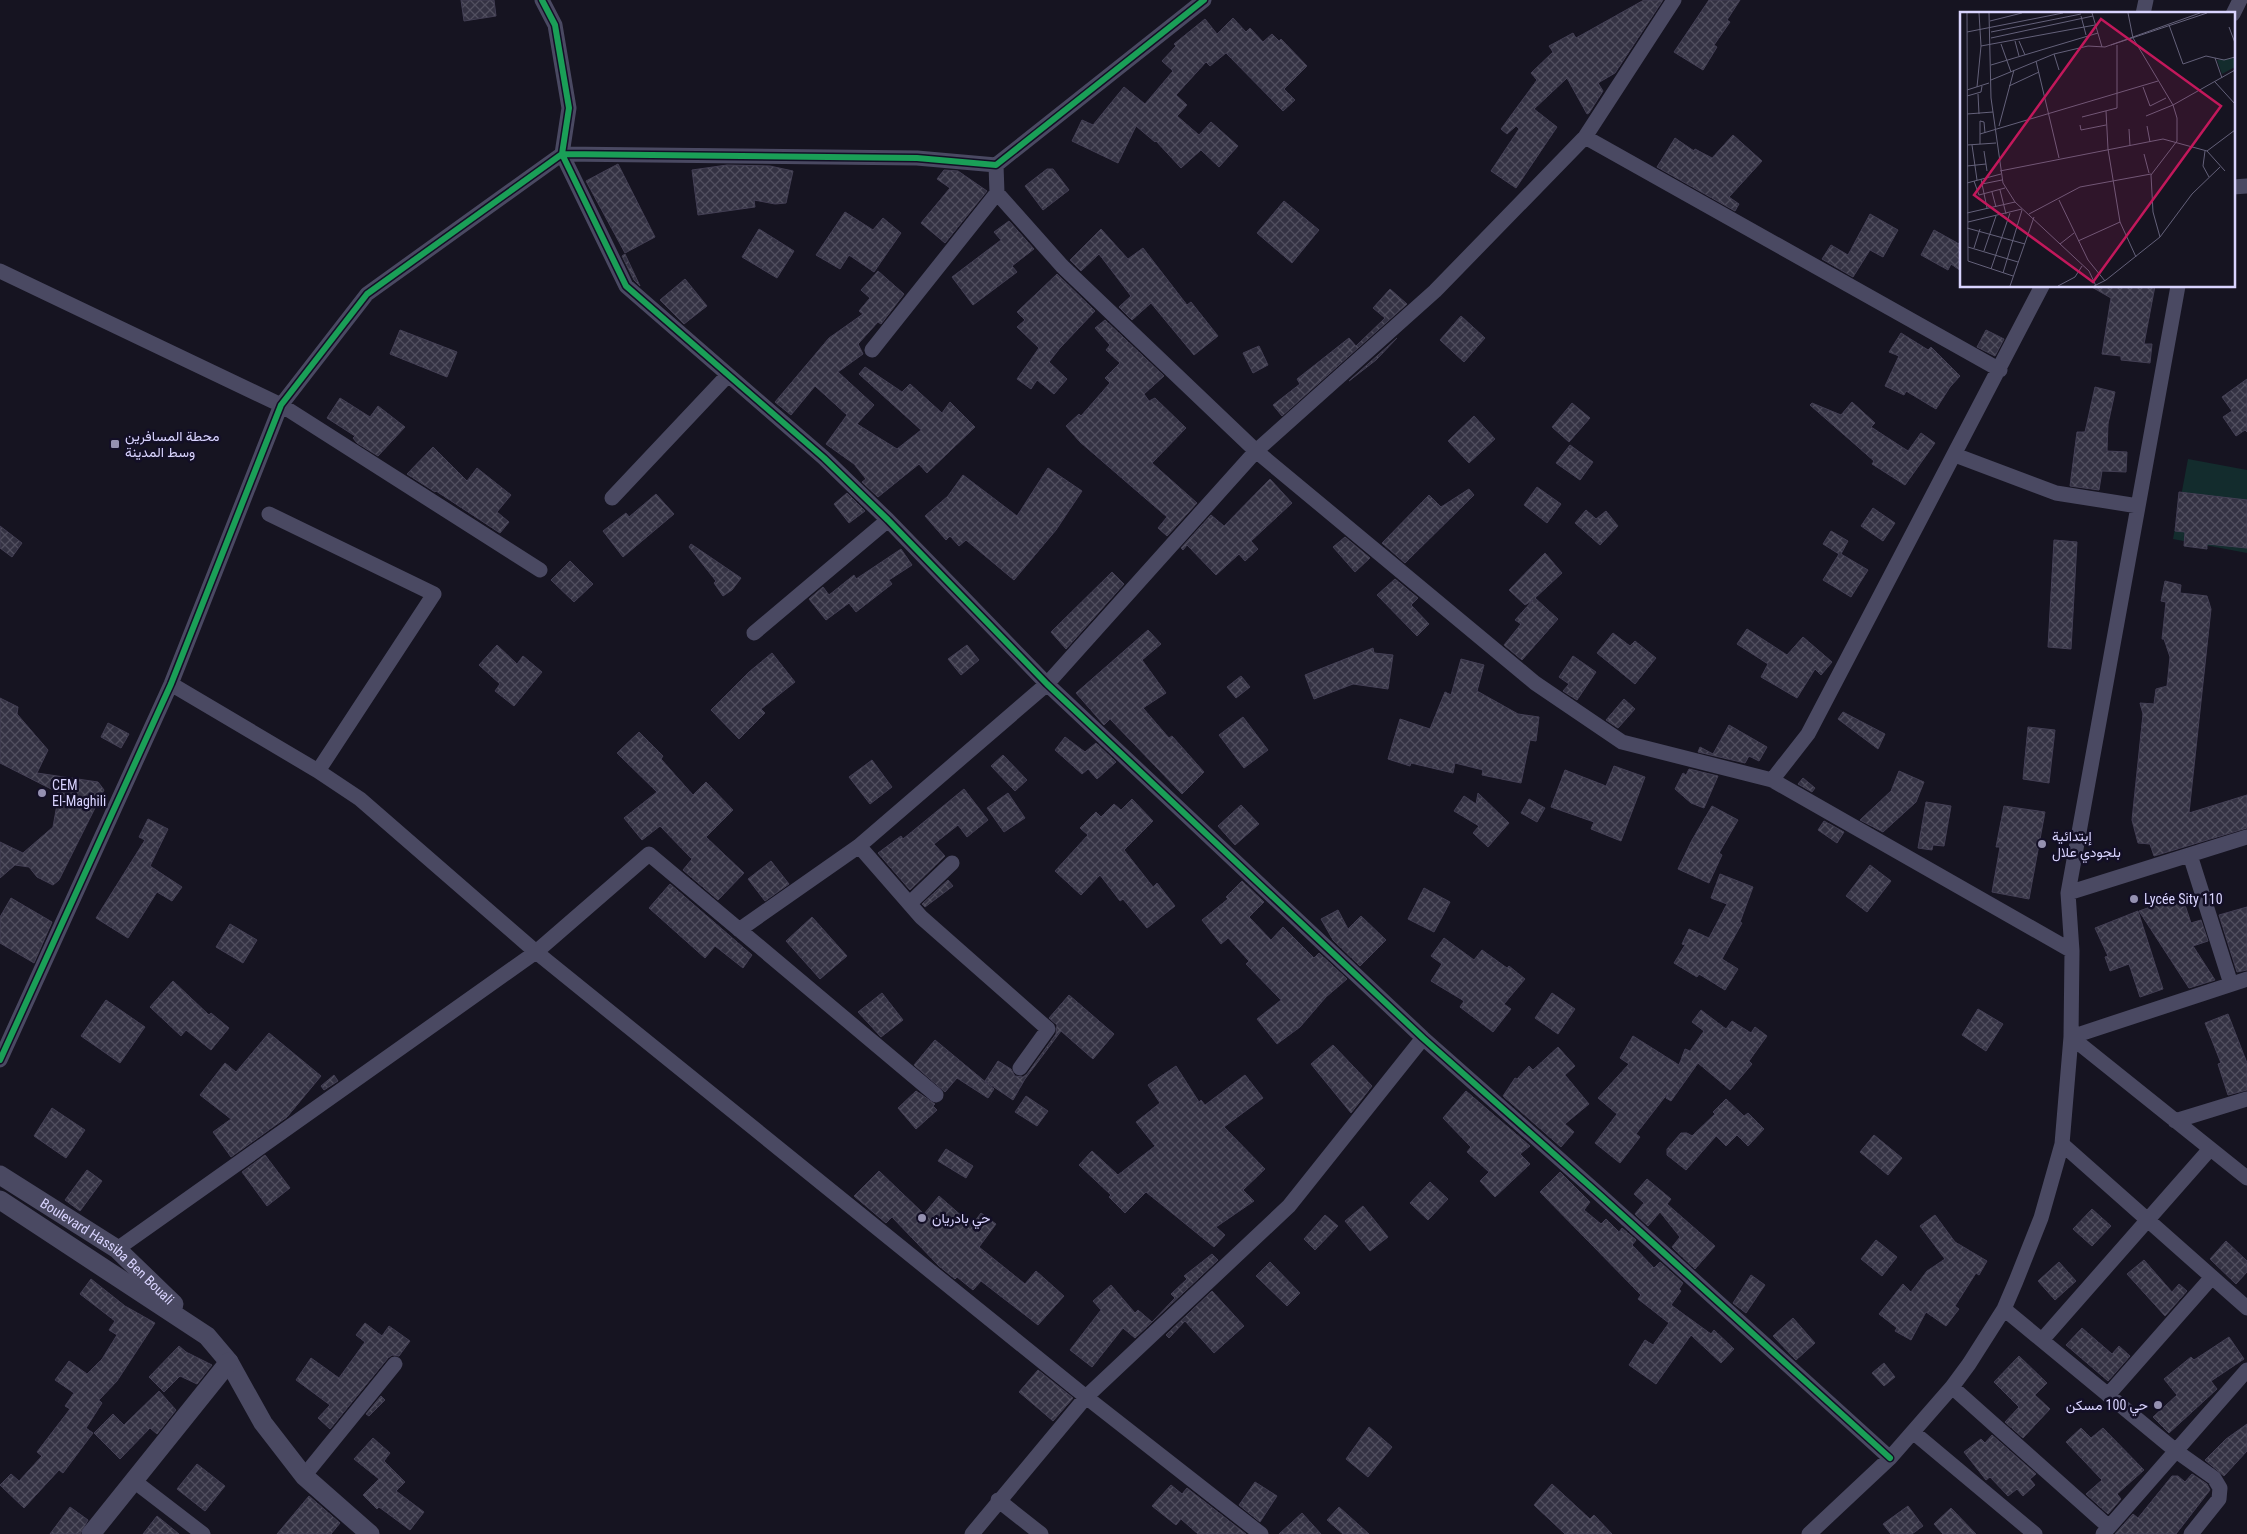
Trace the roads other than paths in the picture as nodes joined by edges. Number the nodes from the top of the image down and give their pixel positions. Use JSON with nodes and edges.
{"nodes":[{"id":1,"x":542,"y":0,"type":"edge"},
{"id":2,"x":1204,"y":0,"type":"edge"},
{"id":3,"x":1674,"y":0,"type":"edge"},
{"id":4,"x":2240,"y":0,"type":"edge"},
{"id":5,"x":2233,"y":12,"type":"edge"},
{"id":6,"x":1585,"y":137,"type":"junction"},
{"id":7,"x":562,"y":154,"type":"junction"},
{"id":8,"x":996,"y":165,"type":"junction"},
{"id":9,"x":2247,"y":186,"type":"edge"},
{"id":10,"x":2234,"y":187,"type":"edge"},
{"id":11,"x":996,"y":193,"type":"junction"},
{"id":12,"x":0,"y":271,"type":"edge"},
{"id":13,"x":2041,"y":288,"type":"edge"},
{"id":14,"x":2178,"y":288,"type":"edge"},
{"id":15,"x":872,"y":350,"type":"dead end"},
{"id":16,"x":2000,"y":370,"type":"junction"},
{"id":17,"x":728,"y":375,"type":"junction"},
{"id":18,"x":282,"y":405,"type":"junction"},
{"id":19,"x":1256,"y":451,"type":"junction"},
{"id":20,"x":1955,"y":455,"type":"junction"},
{"id":21,"x":612,"y":498,"type":"dead end"},
{"id":22,"x":2138,"y":506,"type":"junction"},
{"id":23,"x":269,"y":514,"type":"dead end"},
{"id":24,"x":888,"y":520,"type":"junction"},
{"id":25,"x":540,"y":570,"type":"dead end"},
{"id":26,"x":754,"y":633,"type":"dead end"},
{"id":27,"x":170,"y":684,"type":"junction"},
{"id":28,"x":1047,"y":684,"type":"junction"},
{"id":29,"x":318,"y":771,"type":"junction"},
{"id":30,"x":1772,"y":780,"type":"junction"},
{"id":31,"x":2247,"y":837,"type":"edge"},
{"id":32,"x":859,"y":846,"type":"junction"},
{"id":33,"x":2190,"y":855,"type":"junction"},
{"id":34,"x":952,"y":863,"type":"dead end"},
{"id":35,"x":2068,"y":893,"type":"junction"},
{"id":36,"x":910,"y":903,"type":"junction"},
{"id":37,"x":739,"y":930,"type":"junction"},
{"id":38,"x":2072,"y":951,"type":"junction"},
{"id":39,"x":536,"y":952,"type":"junction"},
{"id":40,"x":2247,"y":979,"type":"edge"},
{"id":41,"x":2231,"y":984,"type":"junction"},
{"id":42,"x":2070,"y":1037,"type":"junction"},
{"id":43,"x":1423,"y":1038,"type":"junction"},
{"id":44,"x":0,"y":1060,"type":"edge"},
{"id":45,"x":1020,"y":1068,"type":"dead end"},
{"id":46,"x":936,"y":1095,"type":"dead end"},
{"id":47,"x":2247,"y":1099,"type":"edge"},
{"id":48,"x":2176,"y":1121,"type":"junction"},
{"id":49,"x":2062,"y":1144,"type":"junction"},
{"id":50,"x":2210,"y":1149,"type":"junction"},
{"id":51,"x":0,"y":1176,"type":"edge"},
{"id":52,"x":2247,"y":1178,"type":"edge"},
{"id":53,"x":0,"y":1200,"type":"edge"},
{"id":54,"x":2148,"y":1220,"type":"junction"},
{"id":55,"x":118,"y":1249,"type":"junction"},
{"id":56,"x":2212,"y":1276,"type":"junction"},
{"id":57,"x":2247,"y":1308,"type":"edge"},
{"id":58,"x":2004,"y":1309,"type":"junction"},
{"id":59,"x":207,"y":1336,"type":"junction"},
{"id":60,"x":2042,"y":1340,"type":"junction"},
{"id":61,"x":229,"y":1362,"type":"junction"},
{"id":62,"x":395,"y":1364,"type":"dead end"},
{"id":63,"x":2247,"y":1370,"type":"edge"},
{"id":64,"x":1952,"y":1387,"type":"junction"},
{"id":65,"x":2108,"y":1395,"type":"junction"},
{"id":66,"x":1086,"y":1398,"type":"junction"},
{"id":67,"x":1912,"y":1432,"type":"junction"},
{"id":68,"x":2176,"y":1451,"type":"junction"},
{"id":69,"x":1890,"y":1458,"type":"junction"},
{"id":70,"x":304,"y":1476,"type":"junction"},
{"id":71,"x":134,"y":1481,"type":"junction"},
{"id":72,"x":998,"y":1500,"type":"junction"},
{"id":73,"x":2106,"y":1531,"type":"edge"},
{"id":74,"x":92,"y":1534,"type":"edge"},
{"id":75,"x":203,"y":1534,"type":"edge"},
{"id":76,"x":370,"y":1534,"type":"edge"},
{"id":77,"x":972,"y":1534,"type":"edge"},
{"id":78,"x":1041,"y":1534,"type":"edge"},
{"id":79,"x":1261,"y":1534,"type":"edge"},
{"id":80,"x":1809,"y":1534,"type":"edge"},
{"id":81,"x":2035,"y":1534,"type":"edge"},
{"id":82,"x":2191,"y":1534,"type":"edge"}],
"edges":[{"from":1,"to":7,"type":"street"},
{"from":2,"to":8,"type":"street"},
{"from":3,"to":6,"type":"street"},
{"from":4,"to":5,"type":"street"},
{"from":6,"to":16,"type":"street"},
{"from":6,"to":19,"type":"street"},
{"from":7,"to":8,"type":"street"},
{"from":7,"to":17,"type":"street"},
{"from":7,"to":18,"type":"street"},
{"from":8,"to":11,"type":"street"},
{"from":9,"to":10,"type":"street"},
{"from":11,"to":15,"type":"street"},
{"from":11,"to":19,"type":"street"},
{"from":12,"to":18,"type":"street"},
{"from":13,"to":16,"type":"street"},
{"from":14,"to":22,"type":"street"},
{"from":16,"to":20,"type":"street"},
{"from":17,"to":21,"type":"street"},
{"from":17,"to":24,"type":"street"},
{"from":18,"to":25,"type":"street"},
{"from":18,"to":27,"type":"street"},
{"from":19,"to":28,"type":"street"},
{"from":19,"to":30,"type":"street"},
{"from":20,"to":22,"type":"street"},
{"from":20,"to":30,"type":"street"},
{"from":22,"to":35,"type":"street"},
{"from":23,"to":29,"type":"street"},
{"from":24,"to":26,"type":"street"},
{"from":24,"to":28,"type":"street"},
{"from":27,"to":29,"type":"street"},
{"from":27,"to":44,"type":"street"},
{"from":28,"to":32,"type":"street"},
{"from":28,"to":43,"type":"street"},
{"from":29,"to":39,"type":"street"},
{"from":30,"to":38,"type":"street"},
{"from":31,"to":33,"type":"street"},
{"from":32,"to":36,"type":"street"},
{"from":32,"to":37,"type":"street"},
{"from":33,"to":35,"type":"street"},
{"from":33,"to":41,"type":"street"},
{"from":34,"to":36,"type":"street"},
{"from":35,"to":38,"type":"street"},
{"from":36,"to":45,"type":"street"},
{"from":37,"to":39,"type":"street"},
{"from":37,"to":46,"type":"street"},
{"from":38,"to":42,"type":"street"},
{"from":39,"to":55,"type":"street"},
{"from":39,"to":66,"type":"street"},
{"from":40,"to":41,"type":"street"},
{"from":41,"to":42,"type":"street"},
{"from":42,"to":48,"type":"street"},
{"from":42,"to":49,"type":"street"},
{"from":43,"to":66,"type":"street"},
{"from":43,"to":69,"type":"street"},
{"from":47,"to":48,"type":"street"},
{"from":48,"to":50,"type":"street"},
{"from":49,"to":54,"type":"street"},
{"from":49,"to":58,"type":"street"},
{"from":50,"to":52,"type":"street"},
{"from":50,"to":54,"type":"street"},
{"from":51,"to":55,"type":"street","name":"Boulevard Hassiba Ben Bouali"},
{"from":53,"to":59,"type":"street"},
{"from":54,"to":56,"type":"street"},
{"from":54,"to":60,"type":"street"},
{"from":55,"to":59,"type":"street","name":"Boulevard Hassiba Ben Bouali"},
{"from":56,"to":57,"type":"street"},
{"from":56,"to":65,"type":"street"},
{"from":58,"to":60,"type":"street"},
{"from":58,"to":64,"type":"street"},
{"from":59,"to":61,"type":"street"},
{"from":60,"to":65,"type":"street"},
{"from":61,"to":70,"type":"street"},
{"from":61,"to":71,"type":"street"},
{"from":62,"to":70,"type":"street"},
{"from":63,"to":68,"type":"street"},
{"from":64,"to":67,"type":"street"},
{"from":64,"to":73,"type":"street"},
{"from":65,"to":68,"type":"street"},
{"from":66,"to":72,"type":"street"},
{"from":66,"to":79,"type":"street"},
{"from":67,"to":69,"type":"street"},
{"from":67,"to":81,"type":"street"},
{"from":68,"to":73,"type":"street"},
{"from":68,"to":82,"type":"street"},
{"from":69,"to":80,"type":"street"},
{"from":70,"to":76,"type":"street"},
{"from":71,"to":74,"type":"street"},
{"from":71,"to":75,"type":"street"},
{"from":72,"to":77,"type":"street"},
{"from":72,"to":78,"type":"street"}]}
